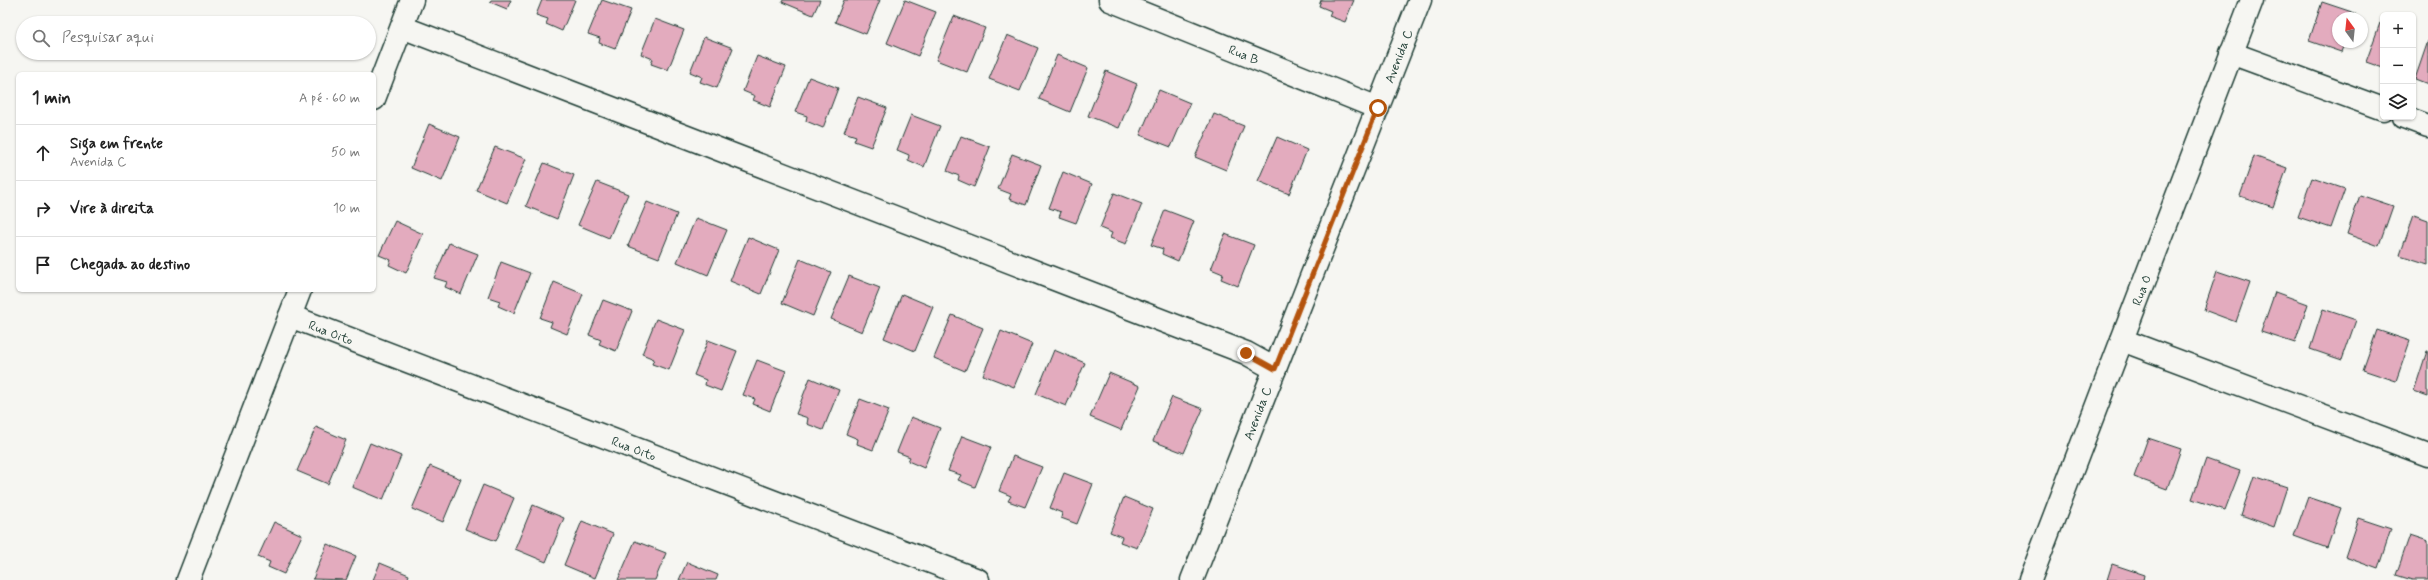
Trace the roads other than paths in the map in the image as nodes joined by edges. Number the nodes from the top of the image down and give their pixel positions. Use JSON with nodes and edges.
{"nodes":[{"id":1,"x":412,"y":0,"type":"edge"},
{"id":2,"x":1110,"y":0,"type":"edge"},
{"id":3,"x":1420,"y":0,"type":"edge"},
{"id":4,"x":2252,"y":0,"type":"edge"},
{"id":5,"x":402,"y":27,"type":"junction"},
{"id":6,"x":2231,"y":53,"type":"junction"},
{"id":7,"x":376,"y":94,"type":"edge"},
{"id":8,"x":1378,"y":108,"type":"junction"},
{"id":9,"x":2380,"y":108,"type":"edge"},
{"id":10,"x":2412,"y":120,"type":"edge"},
{"id":11,"x":2428,"y":126,"type":"edge"},
{"id":12,"x":299,"y":292,"type":"edge"},
{"id":13,"x":290,"y":316,"type":"junction"},
{"id":14,"x":2122,"y":340,"type":"junction"},
{"id":15,"x":1275,"y":369,"type":"junction"},
{"id":16,"x":2428,"y":455,"type":"edge"},
{"id":17,"x":188,"y":580,"type":"edge"},
{"id":18,"x":978,"y":580,"type":"edge"},
{"id":19,"x":1192,"y":580,"type":"edge"},
{"id":20,"x":2030,"y":580,"type":"edge"}],
"edges":[{"from":1,"to":5,"type":"street"},
{"from":2,"to":8,"type":"street","name":"Rua B"},
{"from":3,"to":8,"type":"street","name":"Avenida C"},
{"from":4,"to":6,"type":"street","name":"Rua O"},
{"from":5,"to":7,"type":"street"},
{"from":5,"to":15,"type":"street"},
{"from":6,"to":9,"type":"street"},
{"from":6,"to":14,"type":"street","name":"Rua O"},
{"from":8,"to":15,"type":"street","name":"Avenida C"},
{"from":10,"to":11,"type":"street"},
{"from":12,"to":13,"type":"street"},
{"from":13,"to":17,"type":"street"},
{"from":13,"to":18,"type":"street","name":"Rua Oito"},
{"from":14,"to":16,"type":"street"},
{"from":14,"to":20,"type":"street","name":"Rua O"},
{"from":15,"to":19,"type":"street","name":"Avenida C"}]}
